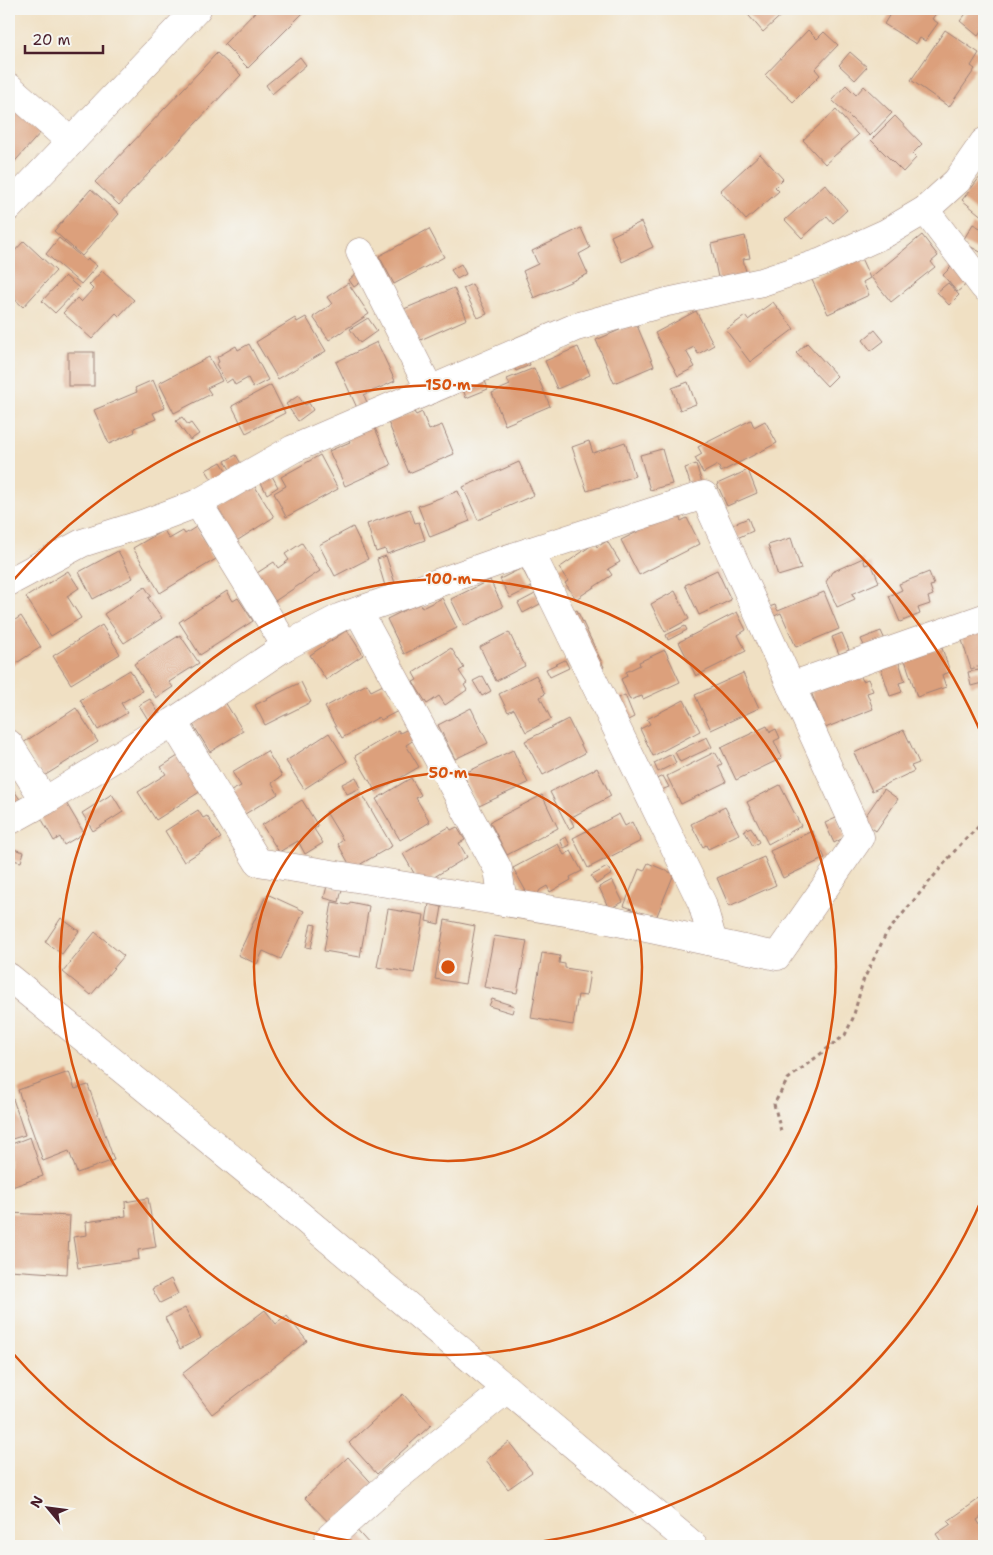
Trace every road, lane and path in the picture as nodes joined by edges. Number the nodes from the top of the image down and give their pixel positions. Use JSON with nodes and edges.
{"nodes":[{"id":1,"x":197,"y":9,"type":"edge"},
{"id":2,"x":9,"y":87,"type":"edge"},
{"id":3,"x":70,"y":142,"type":"junction"},
{"id":4,"x":984,"y":142,"type":"edge"},
{"id":5,"x":9,"y":207,"type":"edge"},
{"id":6,"x":925,"y":210,"type":"junction"},
{"id":7,"x":360,"y":252,"type":"dead end"},
{"id":8,"x":984,"y":287,"type":"edge"},
{"id":9,"x":430,"y":390,"type":"junction"},
{"id":10,"x":198,"y":503,"type":"junction"},
{"id":11,"x":530,"y":551,"type":"junction"},
{"id":12,"x":9,"y":582,"type":"edge"},
{"id":13,"x":358,"y":611,"type":"junction"},
{"id":14,"x":984,"y":618,"type":"edge"},
{"id":15,"x":286,"y":646,"type":"junction"},
{"id":16,"x":791,"y":686,"type":"junction"},
{"id":17,"x":173,"y":722,"type":"junction"},
{"id":18,"x":9,"y":744,"type":"edge"},
{"id":19,"x":45,"y":801,"type":"junction"},
{"id":20,"x":9,"y":821,"type":"edge"},
{"id":21,"x":984,"y":821,"type":"edge"},
{"id":22,"x":503,"y":902,"type":"junction"},
{"id":23,"x":713,"y":942,"type":"junction"},
{"id":24,"x":9,"y":977,"type":"edge"},
{"id":25,"x":781,"y":1131,"type":"dead end"},
{"id":26,"x":507,"y":1389,"type":"junction"},
{"id":27,"x":328,"y":1546,"type":"edge"},
{"id":28,"x":694,"y":1546,"type":"edge"}],
"edges":[{"from":1,"to":3,"type":"street"},
{"from":2,"to":3,"type":"street"},
{"from":3,"to":5,"type":"street"},
{"from":4,"to":6,"type":"street"},
{"from":6,"to":8,"type":"street"},
{"from":6,"to":9,"type":"street"},
{"from":7,"to":9,"type":"street"},
{"from":9,"to":10,"type":"street"},
{"from":10,"to":12,"type":"street"},
{"from":10,"to":15,"type":"street"},
{"from":11,"to":13,"type":"street"},
{"from":11,"to":16,"type":"street"},
{"from":11,"to":23,"type":"street"},
{"from":13,"to":15,"type":"street"},
{"from":13,"to":22,"type":"street"},
{"from":14,"to":16,"type":"street"},
{"from":15,"to":17,"type":"street"},
{"from":16,"to":23,"type":"street"},
{"from":17,"to":19,"type":"street"},
{"from":17,"to":22,"type":"street"},
{"from":18,"to":19,"type":"street"},
{"from":19,"to":20,"type":"street"},
{"from":21,"to":25,"type":"path"},
{"from":22,"to":23,"type":"street"},
{"from":24,"to":26,"type":"street"},
{"from":26,"to":27,"type":"street"},
{"from":26,"to":28,"type":"street"}]}
